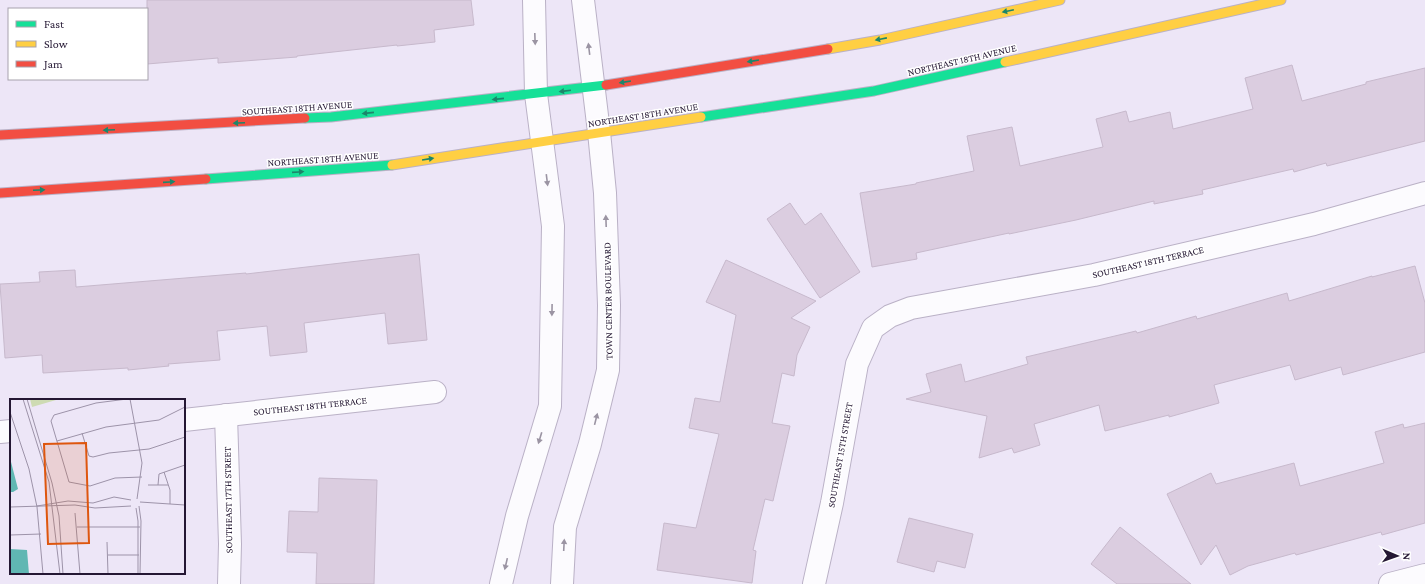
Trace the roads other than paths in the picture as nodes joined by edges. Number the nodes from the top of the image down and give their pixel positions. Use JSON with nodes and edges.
{"nodes":[{"id":1,"x":534,"y":0,"type":"edge"},
{"id":2,"x":583,"y":0,"type":"edge"},
{"id":3,"x":1060,"y":0,"type":"edge"},
{"id":4,"x":1281,"y":0,"type":"edge"},
{"id":5,"x":594,"y":87,"type":"junction"},
{"id":6,"x":536,"y":94,"type":"junction"},
{"id":7,"x":600,"y":132,"type":"junction"},
{"id":8,"x":0,"y":135,"type":"edge"},
{"id":9,"x":542,"y":142,"type":"junction"},
{"id":10,"x":0,"y":193,"type":"edge"},
{"id":11,"x":1425,"y":193,"type":"edge"},
{"id":12,"x":873,"y":328,"type":"joint"},
{"id":13,"x":435,"y":392,"type":"dead end"},
{"id":14,"x":226,"y":415,"type":"junction"},
{"id":15,"x":185,"y":420,"type":"edge"},
{"id":16,"x":10,"y":431,"type":"edge"},
{"id":17,"x":0,"y":432,"type":"edge"},
{"id":18,"x":1425,"y":575,"type":"edge"},
{"id":19,"x":229,"y":584,"type":"edge"},
{"id":20,"x":501,"y":584,"type":"edge"},
{"id":21,"x":562,"y":584,"type":"edge"},
{"id":22,"x":814,"y":584,"type":"edge"},
{"id":23,"x":1390,"y":584,"type":"edge"}],
"edges":[{"from":1,"to":6,"type":"street","one_way":true},
{"from":5,"to":2,"type":"street","name":"TOWN CENTER BOULEVARD","one_way":true},
{"from":3,"to":5,"type":"street","one_way":true},
{"from":4,"to":7,"type":"street","name":"NORTHEAST 18TH AVENUE"},
{"from":5,"to":6,"type":"street","name":"SOUTHEAST 18TH AVENUE","one_way":true},
{"from":5,"to":7,"type":"street","name":"TOWN CENTER BOULEVARD"},
{"from":6,"to":8,"type":"street","name":"SOUTHEAST 18TH AVENUE","one_way":true},
{"from":6,"to":9,"type":"street"},
{"from":7,"to":9,"type":"street","name":"NORTHEAST 18TH AVENUE"},
{"from":21,"to":7,"type":"street","name":"TOWN CENTER BOULEVARD","one_way":true},
{"from":10,"to":9,"type":"street","name":"NORTHEAST 18TH AVENUE","one_way":true},
{"from":9,"to":20,"type":"street","one_way":true},
{"from":11,"to":12,"type":"street","name":"SOUTHEAST 18TH TERRACE"},
{"from":12,"to":22,"type":"street","name":"SOUTHEAST 15TH STREET"},
{"from":13,"to":14,"type":"street","name":"SOUTHEAST 18TH TERRACE"},
{"from":14,"to":15,"type":"street","name":"SOUTHEAST 18TH TERRACE"},
{"from":14,"to":19,"type":"street","name":"SOUTHEAST 17TH STREET"},
{"from":16,"to":17,"type":"street"},
{"from":18,"to":23,"type":"street"}]}
